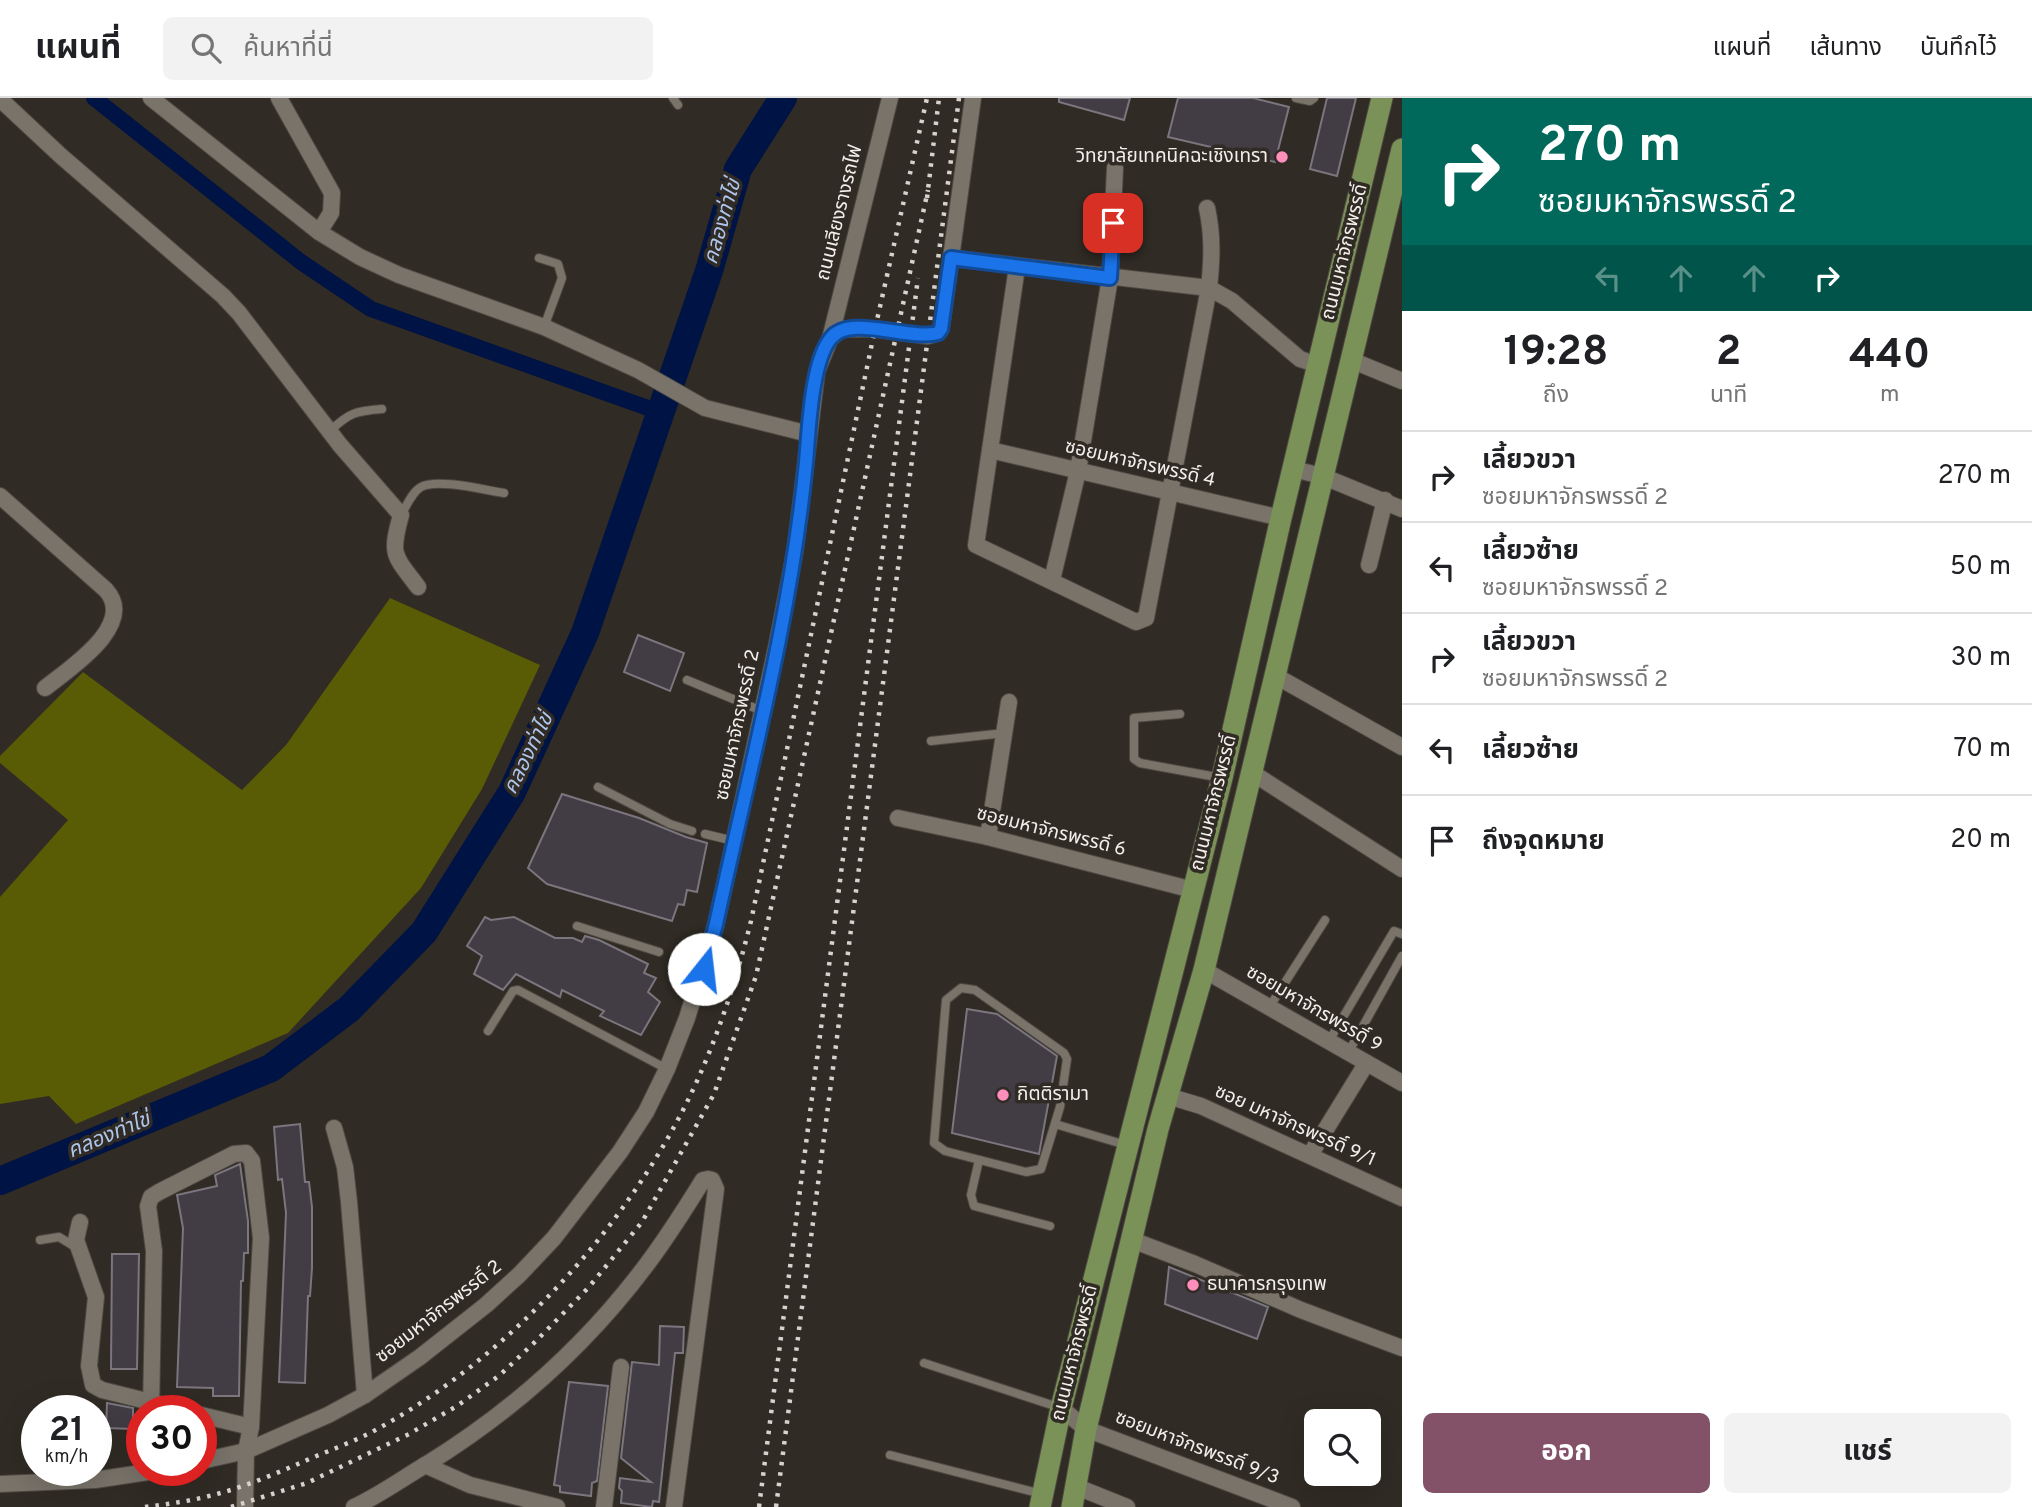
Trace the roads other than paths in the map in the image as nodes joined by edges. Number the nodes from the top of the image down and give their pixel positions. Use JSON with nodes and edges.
{"nodes":[{"id":1,"x":151,"y":98,"type":"edge"},
{"id":2,"x":279,"y":98,"type":"edge"},
{"id":3,"x":890,"y":98,"type":"edge"},
{"id":4,"x":973,"y":98,"type":"edge"},
{"id":5,"x":1296,"y":98,"type":"edge"},
{"id":6,"x":1314,"y":98,"type":"edge"},
{"id":7,"x":1382,"y":98,"type":"edge"},
{"id":8,"x":0,"y":99,"type":"edge"},
{"id":9,"x":1402,"y":149,"type":"edge"},
{"id":10,"x":1115,"y":168,"type":"dead end"},
{"id":11,"x":1396,"y":205,"type":"edge"},
{"id":12,"x":1207,"y":208,"type":"dead end"},
{"id":13,"x":319,"y":232,"type":"junction"},
{"id":14,"x":539,"y":258,"type":"dead end"},
{"id":15,"x":951,"y":258,"type":"junction"},
{"id":16,"x":1017,"y":267,"type":"junction"},
{"id":17,"x":1110,"y":278,"type":"junction"},
{"id":18,"x":1209,"y":288,"type":"junction"},
{"id":19,"x":544,"y":327,"type":"junction"},
{"id":20,"x":830,"y":339,"type":"junction"},
{"id":21,"x":1351,"y":360,"type":"junction"},
{"id":22,"x":1318,"y":365,"type":"junction"},
{"id":23,"x":1402,"y":381,"type":"edge"},
{"id":24,"x":382,"y":409,"type":"dead end"},
{"id":25,"x":330,"y":431,"type":"junction"},
{"id":26,"x":809,"y":434,"type":"junction"},
{"id":27,"x":990,"y":450,"type":"junction"},
{"id":28,"x":1293,"y":470,"type":"junction"},
{"id":29,"x":1078,"y":471,"type":"junction"},
{"id":30,"x":1322,"y":476,"type":"junction"},
{"id":31,"x":504,"y":493,"type":"dead end"},
{"id":32,"x":1170,"y":494,"type":"junction"},
{"id":33,"x":0,"y":496,"type":"edge"},
{"id":34,"x":1385,"y":500,"type":"junction"},
{"id":35,"x":1402,"y":509,"type":"edge"},
{"id":36,"x":401,"y":515,"type":"junction"},
{"id":37,"x":1281,"y":518,"type":"junction"},
{"id":38,"x":1369,"y":565,"type":"dead end"},
{"id":39,"x":1052,"y":580,"type":"junction"},
{"id":40,"x":418,"y":587,"type":"dead end"},
{"id":41,"x":1274,"y":675,"type":"junction"},
{"id":42,"x":687,"y":680,"type":"dead end"},
{"id":43,"x":45,"y":688,"type":"dead end"},
{"id":44,"x":1009,"y":702,"type":"dead end"},
{"id":45,"x":762,"y":711,"type":"junction"},
{"id":46,"x":1180,"y":714,"type":"dead end"},
{"id":47,"x":1005,"y":733,"type":"junction"},
{"id":48,"x":931,"y":741,"type":"dead end"},
{"id":49,"x":1402,"y":747,"type":"edge"},
{"id":50,"x":1251,"y":772,"type":"junction"},
{"id":51,"x":1222,"y":778,"type":"junction"},
{"id":52,"x":598,"y":787,"type":"dead end"},
{"id":53,"x":898,"y":818,"type":"dead end"},
{"id":54,"x":692,"y":831,"type":"dead end"},
{"id":55,"x":705,"y":834,"type":"dead end"},
{"id":56,"x":988,"y":837,"type":"junction"},
{"id":57,"x":734,"y":841,"type":"junction"},
{"id":58,"x":1402,"y":869,"type":"edge"},
{"id":59,"x":1193,"y":890,"type":"junction"},
{"id":60,"x":1325,"y":920,"type":"dead end"},
{"id":61,"x":577,"y":926,"type":"dead end"},
{"id":62,"x":1402,"y":934,"type":"edge"},
{"id":63,"x":659,"y":952,"type":"dead end"},
{"id":64,"x":1402,"y":956,"type":"edge"},
{"id":65,"x":678,"y":959,"type":"dead end"},
{"id":66,"x":704,"y":969,"type":"junction"},
{"id":67,"x":1204,"y":970,"type":"junction"},
{"id":68,"x":1270,"y":1006,"type":"junction"},
{"id":69,"x":488,"y":1031,"type":"dead end"},
{"id":70,"x":1329,"y":1041,"type":"junction"},
{"id":71,"x":1348,"y":1053,"type":"junction"},
{"id":72,"x":1366,"y":1064,"type":"junction"},
{"id":73,"x":667,"y":1069,"type":"junction"},
{"id":74,"x":1402,"y":1083,"type":"edge"},
{"id":75,"x":1168,"y":1096,"type":"junction"},
{"id":76,"x":1055,"y":1124,"type":"junction"},
{"id":77,"x":334,"y":1128,"type":"dead end"},
{"id":78,"x":1128,"y":1146,"type":"junction"},
{"id":79,"x":1310,"y":1155,"type":"junction"},
{"id":80,"x":979,"y":1160,"type":"junction"},
{"id":81,"x":1402,"y":1198,"type":"edge"},
{"id":82,"x":80,"y":1222,"type":"dead end"},
{"id":83,"x":1050,"y":1226,"type":"dead end"},
{"id":84,"x":40,"y":1240,"type":"dead end"},
{"id":85,"x":1132,"y":1240,"type":"junction"},
{"id":86,"x":79,"y":1249,"type":"junction"},
{"id":87,"x":1402,"y":1348,"type":"edge"},
{"id":88,"x":924,"y":1363,"type":"dead end"},
{"id":89,"x":621,"y":1367,"type":"dead end"},
{"id":90,"x":152,"y":1395,"type":"edge"},
{"id":91,"x":365,"y":1395,"type":"junction"},
{"id":92,"x":126,"y":1398,"type":"edge"},
{"id":93,"x":1061,"y":1408,"type":"junction"},
{"id":94,"x":217,"y":1419,"type":"edge"},
{"id":95,"x":251,"y":1427,"type":"junction"},
{"id":96,"x":1086,"y":1429,"type":"junction"},
{"id":97,"x":246,"y":1451,"type":"junction"},
{"id":98,"x":890,"y":1455,"type":"dead end"},
{"id":99,"x":217,"y":1457,"type":"edge"},
{"id":100,"x":425,"y":1465,"type":"junction"},
{"id":101,"x":126,"y":1475,"type":"edge"},
{"id":102,"x":0,"y":1484,"type":"edge"},
{"id":103,"x":1074,"y":1497,"type":"edge"},
{"id":104,"x":1041,"y":1501,"type":"edge"},
{"id":105,"x":244,"y":1507,"type":"edge"},
{"id":106,"x":354,"y":1507,"type":"edge"},
{"id":107,"x":557,"y":1507,"type":"edge"},
{"id":108,"x":604,"y":1507,"type":"edge"},
{"id":109,"x":674,"y":1507,"type":"edge"},
{"id":110,"x":1127,"y":1507,"type":"edge"},
{"id":111,"x":1292,"y":1507,"type":"edge"}],
"edges":[{"from":1,"to":13,"type":"street"},
{"from":2,"to":13,"type":"street"},
{"from":3,"to":20,"type":"street","name":"ถนนเลียงรางรถไฟ"},
{"from":4,"to":15,"type":"street"},
{"from":5,"to":6,"type":"lane"},
{"from":7,"to":22,"type":"main road","name":"ถนนมหาจักรพรรดิ์"},
{"from":8,"to":25,"type":"street"},
{"from":9,"to":11,"type":"main road","name":"ถนนมหาจักรพรรดิ์"},
{"from":10,"to":17,"type":"street"},
{"from":11,"to":21,"type":"main road","name":"ถนนมหาจักรพรรดิ์"},
{"from":12,"to":18,"type":"street"},
{"from":13,"to":19,"type":"street"},
{"from":14,"to":19,"type":"lane"},
{"from":15,"to":16,"type":"street"},
{"from":15,"to":20,"type":"street"},
{"from":16,"to":17,"type":"street"},
{"from":16,"to":27,"type":"street"},
{"from":17,"to":18,"type":"street"},
{"from":17,"to":29,"type":"street"},
{"from":18,"to":22,"type":"street"},
{"from":18,"to":32,"type":"street"},
{"from":19,"to":26,"type":"street"},
{"from":20,"to":26,"type":"street","name":"ซอยมหาจักรพรรดิ์ 2"},
{"from":21,"to":23,"type":"street"},
{"from":21,"to":30,"type":"main road","name":"ถนนมหาจักรพรรดิ์"},
{"from":22,"to":28,"type":"main road","name":"ถนนมหาจักรพรรดิ์"},
{"from":24,"to":25,"type":"lane"},
{"from":25,"to":36,"type":"street"},
{"from":26,"to":45,"type":"street","name":"ซอยมหาจักรพรรดิ์ 2"},
{"from":27,"to":29,"type":"street","name":"ซอยมหาจักรพรรดิ์ 4"},
{"from":27,"to":39,"type":"street"},
{"from":28,"to":30,"type":"street"},
{"from":28,"to":37,"type":"main road","name":"ถนนมหาจักรพรรดิ์"},
{"from":29,"to":32,"type":"street","name":"ซอยมหาจักรพรรดิ์ 4"},
{"from":29,"to":39,"type":"street"},
{"from":30,"to":34,"type":"street"},
{"from":30,"to":41,"type":"main road","name":"ถนนมหาจักรพรรดิ์"},
{"from":31,"to":36,"type":"lane"},
{"from":32,"to":37,"type":"street","name":"ซอยมหาจักรพรรดิ์ 4"},
{"from":32,"to":39,"type":"street"},
{"from":33,"to":43,"type":"street"},
{"from":34,"to":35,"type":"street"},
{"from":34,"to":38,"type":"street"},
{"from":36,"to":40,"type":"street"},
{"from":37,"to":51,"type":"main road","name":"ถนนมหาจักรพรรดิ์"},
{"from":41,"to":49,"type":"street"},
{"from":41,"to":50,"type":"main road","name":"ถนนมหาจักรพรรดิ์"},
{"from":42,"to":45,"type":"lane"},
{"from":44,"to":47,"type":"street"},
{"from":45,"to":57,"type":"street","name":"ซอยมหาจักรพรรดิ์ 2"},
{"from":46,"to":51,"type":"lane"},
{"from":47,"to":48,"type":"lane"},
{"from":47,"to":56,"type":"street"},
{"from":50,"to":58,"type":"street"},
{"from":50,"to":67,"type":"main road","name":"ถนนมหาจักรพรรดิ์"},
{"from":51,"to":59,"type":"main road","name":"ถนนมหาจักรพรรดิ์"},
{"from":52,"to":54,"type":"lane"},
{"from":53,"to":56,"type":"street","name":"ซอยมหาจักรพรรดิ์ 6"},
{"from":55,"to":57,"type":"lane"},
{"from":56,"to":59,"type":"street","name":"ซอยมหาจักรพรรดิ์ 6"},
{"from":57,"to":66,"type":"street","name":"ซอยมหาจักรพรรดิ์ 2"},
{"from":59,"to":78,"type":"main road","name":"ถนนมหาจักรพรรดิ์"},
{"from":60,"to":68,"type":"lane"},
{"from":61,"to":63,"type":"lane"},
{"from":62,"to":70,"type":"lane"},
{"from":64,"to":71,"type":"lane"},
{"from":65,"to":66,"type":"lane"},
{"from":66,"to":73,"type":"street","name":"ซอยมหาจักรพรรดิ์ 2"},
{"from":67,"to":68,"type":"street","name":"ซอยมหาจักรพรรดิ์ 9"},
{"from":67,"to":75,"type":"main road","name":"ถนนมหาจักรพรรดิ์"},
{"from":68,"to":70,"type":"street","name":"ซอยมหาจักรพรรดิ์ 9"},
{"from":69,"to":73,"type":"lane"},
{"from":70,"to":71,"type":"street","name":"ซอยมหาจักรพรรดิ์ 9"},
{"from":71,"to":72,"type":"street","name":"ซอยมหาจักรพรรดิ์ 9"},
{"from":72,"to":74,"type":"street","name":"ซอยมหาจักรพรรดิ์ 9"},
{"from":72,"to":79,"type":"street"},
{"from":73,"to":91,"type":"street","name":"ซอยมหาจักรพรรดิ์ 2"},
{"from":75,"to":79,"type":"street","name":"ซอย มหาจักรพรรดิ์ 9/1"},
{"from":75,"to":85,"type":"main road","name":"ถนนมหาจักรพรรดิ์"},
{"from":76,"to":78,"type":"lane"},
{"from":76,"to":80,"type":"lane"},
{"from":76,"to":80,"type":"lane"},
{"from":77,"to":91,"type":"street"},
{"from":78,"to":93,"type":"main road","name":"ถนนมหาจักรพรรดิ์"},
{"from":79,"to":81,"type":"street","name":"ซอย มหาจักรพรรดิ์ 9/1"},
{"from":80,"to":83,"type":"lane"},
{"from":82,"to":86,"type":"street"},
{"from":84,"to":86,"type":"lane"},
{"from":85,"to":87,"type":"street"},
{"from":85,"to":96,"type":"main road","name":"ถนนมหาจักรพรรดิ์"},
{"from":86,"to":92,"type":"street"},
{"from":88,"to":93,"type":"lane"},
{"from":89,"to":108,"type":"street"},
{"from":90,"to":95,"type":"street"},
{"from":91,"to":97,"type":"street","name":"ซอยมหาจักรพรรดิ์ 2"},
{"from":93,"to":96,"type":"street","name":"ซอยมหาจักรพรรดิ์ 9/3"},
{"from":93,"to":104,"type":"main road","name":"ถนนมหาจักรพรรดิ์"},
{"from":94,"to":95,"type":"street"},
{"from":95,"to":97,"type":"street"},
{"from":96,"to":103,"type":"main road","name":"ถนนมหาจักรพรรดิ์"},
{"from":96,"to":111,"type":"street","name":"ซอยมหาจักรพรรดิ์ 9/3"},
{"from":97,"to":99,"type":"street","name":"ซอยมหาจักรพรรดิ์ 2"},
{"from":97,"to":105,"type":"street"},
{"from":98,"to":104,"type":"lane"},
{"from":100,"to":106,"type":"street"},
{"from":100,"to":107,"type":"street"},
{"from":100,"to":109,"type":"street"},
{"from":101,"to":102,"type":"street"},
{"from":103,"to":110,"type":"street"}]}
